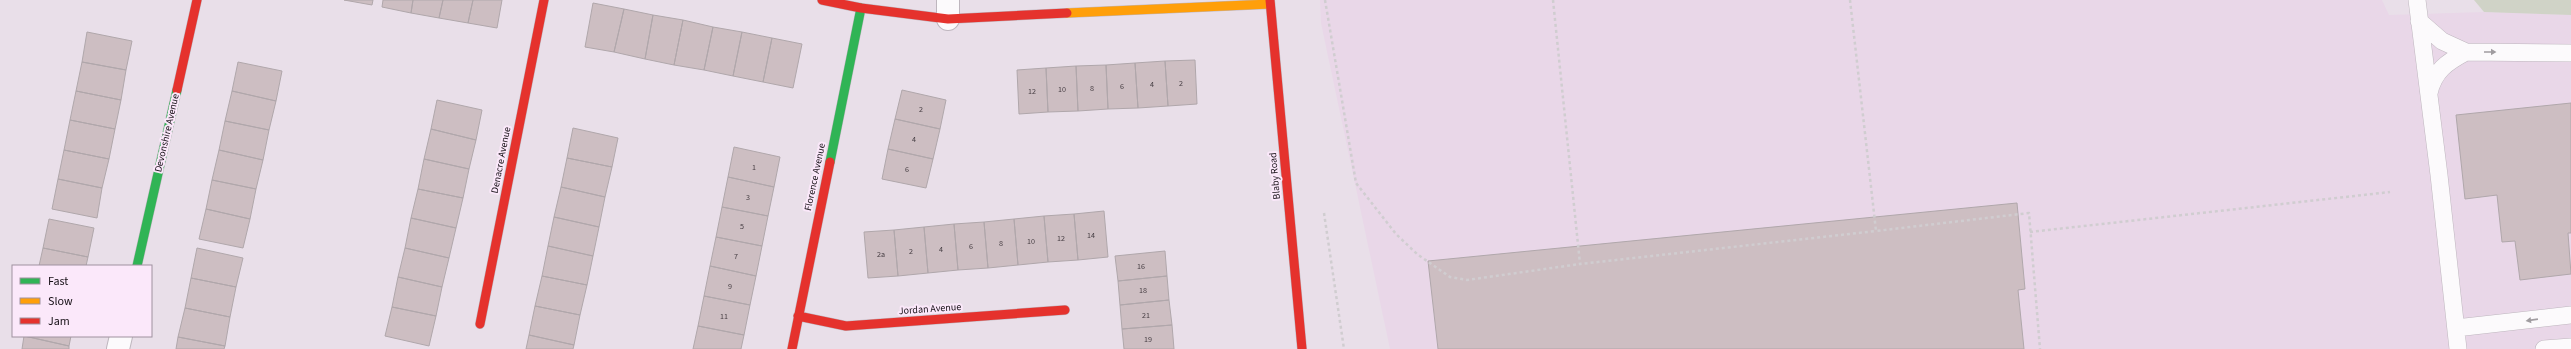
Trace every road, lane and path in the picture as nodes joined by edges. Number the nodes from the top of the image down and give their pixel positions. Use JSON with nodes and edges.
{"nodes":[{"id":1,"x":198,"y":0,"type":"edge"},
{"id":2,"x":544,"y":0,"type":"edge"},
{"id":3,"x":822,"y":0,"type":"edge"},
{"id":4,"x":1325,"y":0,"type":"edge"},
{"id":5,"x":1553,"y":0,"type":"edge"},
{"id":6,"x":1850,"y":0,"type":"edge"},
{"id":7,"x":2417,"y":0,"type":"edge"},
{"id":8,"x":1270,"y":2,"type":"edge"},
{"id":9,"x":861,"y":8,"type":"junction"},
{"id":10,"x":948,"y":10,"type":"edge"},
{"id":11,"x":2419,"y":21,"type":"junction"},
{"id":12,"x":2466,"y":52,"type":"junction"},
{"id":13,"x":2571,"y":53,"type":"edge"},
{"id":14,"x":2429,"y":95,"type":"junction"},
{"id":15,"x":2390,"y":192,"type":"dead end"},
{"id":16,"x":1323,"y":208,"type":"dead end"},
{"id":17,"x":1876,"y":231,"type":"junction"},
{"id":18,"x":2030,"y":232,"type":"junction"},
{"id":19,"x":1580,"y":264,"type":"junction"},
{"id":20,"x":137,"y":265,"type":"edge"},
{"id":21,"x":1065,"y":310,"type":"dead end"},
{"id":22,"x":2571,"y":315,"type":"edge"},
{"id":23,"x":798,"y":316,"type":"junction"},
{"id":24,"x":480,"y":324,"type":"dead end"},
{"id":25,"x":2456,"y":328,"type":"junction"},
{"id":26,"x":121,"y":337,"type":"edge"},
{"id":27,"x":2571,"y":347,"type":"edge"},
{"id":28,"x":118,"y":349,"type":"edge"},
{"id":29,"x":792,"y":349,"type":"edge"},
{"id":30,"x":1302,"y":349,"type":"edge"},
{"id":31,"x":1344,"y":349,"type":"edge"},
{"id":32,"x":2040,"y":349,"type":"edge"},
{"id":33,"x":2458,"y":349,"type":"edge"},
{"id":34,"x":2544,"y":349,"type":"edge"}],
"edges":[{"from":1,"to":20,"type":"street","name":"Devonshire Avenue"},
{"from":2,"to":24,"type":"street","name":"Denacre Avenue"},
{"from":3,"to":9,"type":"street"},
{"from":4,"to":19,"type":"path"},
{"from":5,"to":19,"type":"path"},
{"from":6,"to":17,"type":"path"},
{"from":7,"to":11,"type":"lane"},
{"from":8,"to":10,"type":"street"},
{"from":8,"to":30,"type":"street","name":"Blaby Road"},
{"from":9,"to":10,"type":"street"},
{"from":9,"to":23,"type":"street","name":"Florence Avenue"},
{"from":11,"to":12,"type":"lane"},
{"from":11,"to":14,"type":"lane"},
{"from":12,"to":13,"type":"lane","one_way":true},
{"from":12,"to":14,"type":"lane"},
{"from":14,"to":25,"type":"lane"},
{"from":15,"to":18,"type":"path"},
{"from":16,"to":31,"type":"path"},
{"from":17,"to":18,"type":"path"},
{"from":17,"to":19,"type":"path"},
{"from":18,"to":32,"type":"path"},
{"from":21,"to":23,"type":"street","name":"Jordan Avenue"},
{"from":22,"to":25,"type":"lane","one_way":true},
{"from":23,"to":29,"type":"street","name":"Florence Avenue"},
{"from":25,"to":33,"type":"lane"},
{"from":26,"to":28,"type":"street"},
{"from":27,"to":34,"type":"lane"}]}
